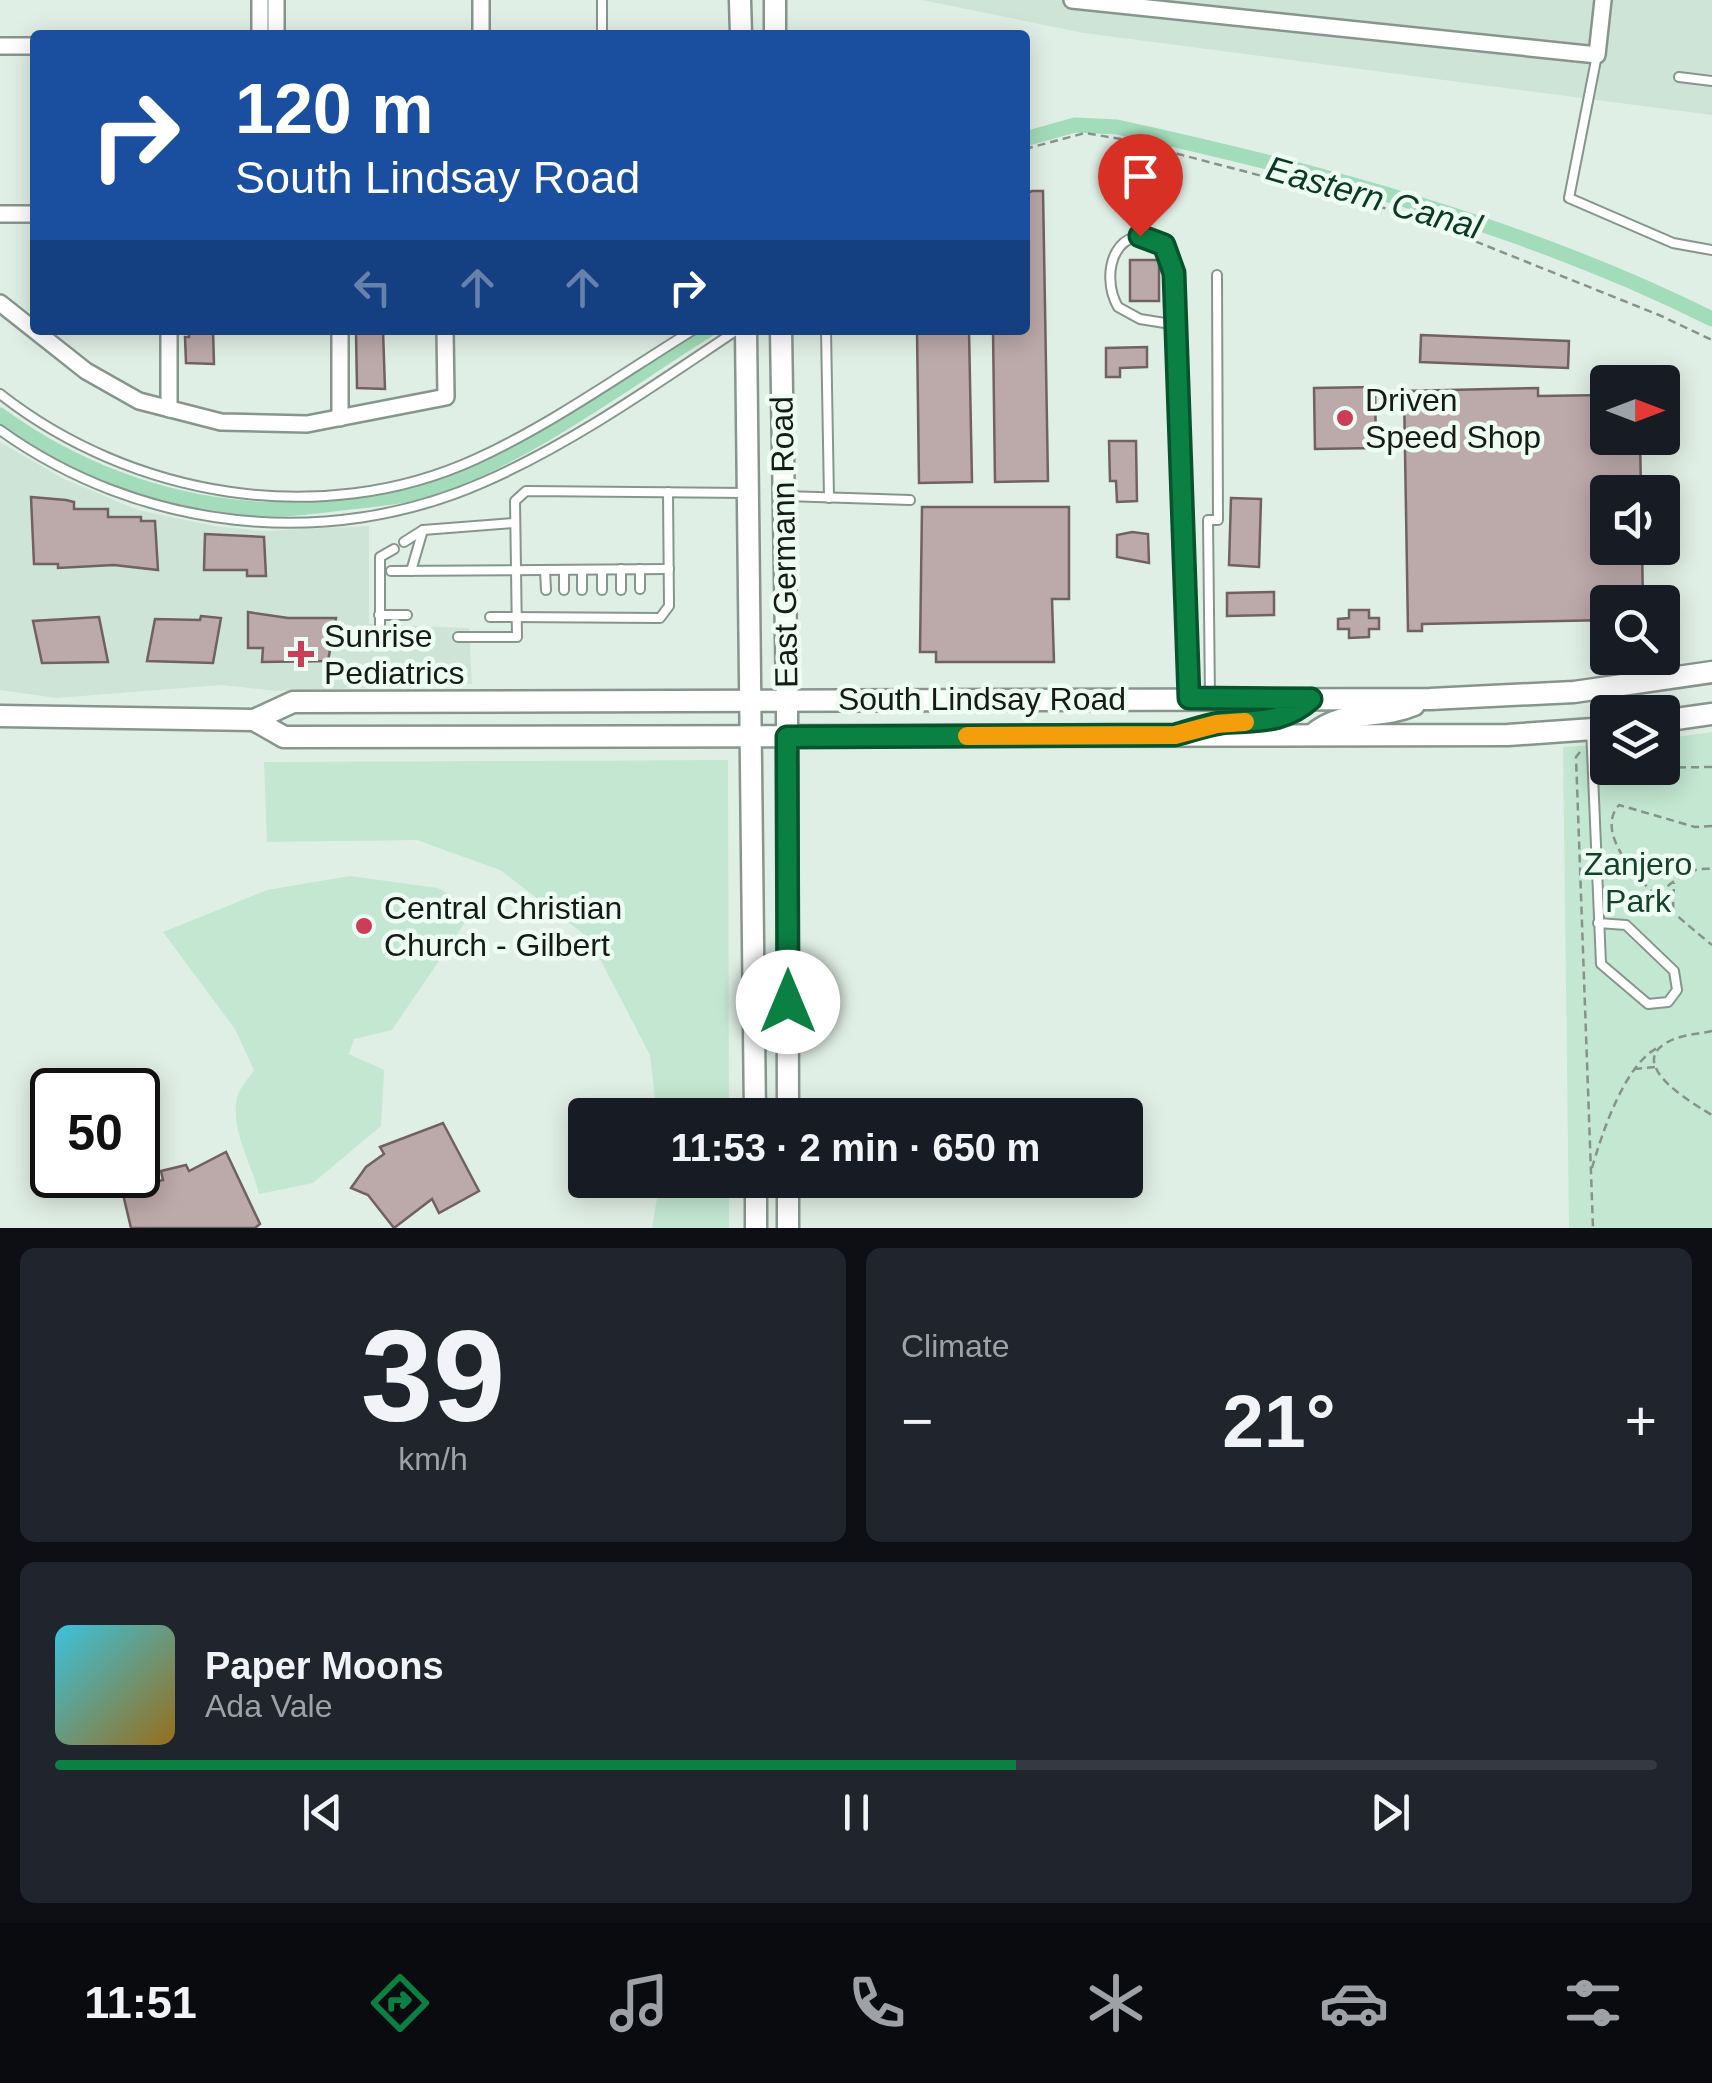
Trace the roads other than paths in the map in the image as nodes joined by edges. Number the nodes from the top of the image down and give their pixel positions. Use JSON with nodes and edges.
{"nodes":[{"id":1,"x":260,"y":0,"type":"edge"},
{"id":2,"x":276,"y":0,"type":"edge"},
{"id":3,"x":482,"y":0,"type":"edge"},
{"id":4,"x":602,"y":0,"type":"edge"},
{"id":5,"x":740,"y":0,"type":"edge"},
{"id":6,"x":775,"y":0,"type":"edge"},
{"id":7,"x":1072,"y":0,"type":"edge"},
{"id":8,"x":1603,"y":0,"type":"edge"},
{"id":9,"x":260,"y":30,"type":"edge"},
{"id":10,"x":276,"y":30,"type":"edge"},
{"id":11,"x":481,"y":30,"type":"edge"},
{"id":12,"x":602,"y":30,"type":"edge"},
{"id":13,"x":741,"y":30,"type":"edge"},
{"id":14,"x":776,"y":30,"type":"edge"},
{"id":15,"x":0,"y":46,"type":"edge"},
{"id":16,"x":30,"y":46,"type":"edge"},
{"id":17,"x":1598,"y":54,"type":"junction"},
{"id":18,"x":1679,"y":76,"type":"dead end"},
{"id":19,"x":1712,"y":81,"type":"edge"},
{"id":20,"x":0,"y":214,"type":"edge"},
{"id":21,"x":30,"y":214,"type":"edge"},
{"id":22,"x":1712,"y":250,"type":"edge"},
{"id":23,"x":1217,"y":276,"type":"dead end"},
{"id":24,"x":0,"y":303,"type":"edge"},
{"id":25,"x":30,"y":326,"type":"edge"},
{"id":26,"x":1178,"y":326,"type":"junction"},
{"id":27,"x":41,"y":335,"type":"edge"},
{"id":28,"x":169,"y":335,"type":"edge"},
{"id":29,"x":340,"y":335,"type":"edge"},
{"id":30,"x":445,"y":335,"type":"edge"},
{"id":31,"x":685,"y":335,"type":"edge"},
{"id":32,"x":730,"y":335,"type":"edge"},
{"id":33,"x":746,"y":335,"type":"edge"},
{"id":34,"x":780,"y":335,"type":"edge"},
{"id":35,"x":826,"y":335,"type":"edge"},
{"id":36,"x":0,"y":394,"type":"edge"},
{"id":37,"x":170,"y":409,"type":"junction"},
{"id":38,"x":340,"y":418,"type":"junction"},
{"id":39,"x":0,"y":430,"type":"edge"},
{"id":40,"x":668,"y":492,"type":"junction"},
{"id":41,"x":747,"y":493,"type":"junction"},
{"id":42,"x":784,"y":496,"type":"junction"},
{"id":43,"x":828,"y":498,"type":"junction"},
{"id":44,"x":910,"y":500,"type":"dead end"},
{"id":45,"x":514,"y":523,"type":"junction"},
{"id":46,"x":423,"y":530,"type":"junction"},
{"id":47,"x":404,"y":542,"type":"dead end"},
{"id":48,"x":394,"y":548,"type":"dead end"},
{"id":49,"x":621,"y":569,"type":"junction"},
{"id":50,"x":640,"y":569,"type":"junction"},
{"id":51,"x":669,"y":569,"type":"junction"},
{"id":52,"x":515,"y":570,"type":"junction"},
{"id":53,"x":545,"y":570,"type":"junction"},
{"id":54,"x":564,"y":570,"type":"junction"},
{"id":55,"x":582,"y":570,"type":"junction"},
{"id":56,"x":602,"y":570,"type":"junction"},
{"id":57,"x":391,"y":571,"type":"dead end"},
{"id":58,"x":412,"y":571,"type":"junction"},
{"id":59,"x":546,"y":590,"type":"dead end"},
{"id":60,"x":564,"y":590,"type":"dead end"},
{"id":61,"x":582,"y":590,"type":"dead end"},
{"id":62,"x":602,"y":590,"type":"dead end"},
{"id":63,"x":621,"y":590,"type":"dead end"},
{"id":64,"x":640,"y":590,"type":"dead end"},
{"id":65,"x":546,"y":604,"type":"dead end"},
{"id":66,"x":582,"y":604,"type":"dead end"},
{"id":67,"x":602,"y":604,"type":"dead end"},
{"id":68,"x":621,"y":604,"type":"dead end"},
{"id":69,"x":640,"y":604,"type":"dead end"},
{"id":70,"x":565,"y":605,"type":"dead end"},
{"id":71,"x":380,"y":614,"type":"junction"},
{"id":72,"x":407,"y":615,"type":"dead end"},
{"id":73,"x":490,"y":617,"type":"dead end"},
{"id":74,"x":516,"y":618,"type":"junction"},
{"id":75,"x":546,"y":618,"type":"junction"},
{"id":76,"x":565,"y":618,"type":"junction"},
{"id":77,"x":583,"y":618,"type":"junction"},
{"id":78,"x":602,"y":619,"type":"junction"},
{"id":79,"x":621,"y":619,"type":"junction"},
{"id":80,"x":641,"y":619,"type":"junction"},
{"id":81,"x":458,"y":637,"type":"dead end"},
{"id":82,"x":380,"y":638,"type":"dead end"},
{"id":83,"x":1712,"y":672,"type":"edge"},
{"id":84,"x":1199,"y":698,"type":"junction"},
{"id":85,"x":1311,"y":699,"type":"junction"},
{"id":86,"x":1430,"y":699,"type":"junction"},
{"id":87,"x":749,"y":700,"type":"junction"},
{"id":88,"x":787,"y":700,"type":"junction"},
{"id":89,"x":1712,"y":714,"type":"edge"},
{"id":90,"x":0,"y":716,"type":"edge"},
{"id":91,"x":1680,"y":718,"type":"edge"},
{"id":92,"x":254,"y":720,"type":"junction"},
{"id":93,"x":1175,"y":735,"type":"junction"},
{"id":94,"x":1312,"y":735,"type":"junction"},
{"id":95,"x":787,"y":737,"type":"junction"},
{"id":96,"x":1590,"y":737,"type":"edge"},
{"id":97,"x":750,"y":738,"type":"junction"},
{"id":98,"x":1597,"y":785,"type":"edge"},
{"id":99,"x":1598,"y":923,"type":"junction"},
{"id":100,"x":755,"y":1098,"type":"edge"},
{"id":101,"x":788,"y":1098,"type":"edge"},
{"id":102,"x":756,"y":1198,"type":"edge"},
{"id":103,"x":788,"y":1198,"type":"edge"},
{"id":104,"x":756,"y":1228,"type":"edge"},
{"id":105,"x":788,"y":1228,"type":"edge"}],
"edges":[{"from":1,"to":9,"type":"street"},
{"from":2,"to":10,"type":"street"},
{"from":3,"to":11,"type":"street"},
{"from":4,"to":12,"type":"lane"},
{"from":5,"to":13,"type":"main road"},
{"from":6,"to":14,"type":"main road"},
{"from":7,"to":17,"type":"street"},
{"from":8,"to":17,"type":"street"},
{"from":15,"to":16,"type":"street"},
{"from":17,"to":22,"type":"lane"},
{"from":18,"to":19,"type":"lane"},
{"from":20,"to":21,"type":"street"},
{"from":23,"to":84,"type":"lane"},
{"from":24,"to":25,"type":"street"},
{"from":26,"to":26,"type":"lane"},
{"from":26,"to":84,"type":"lane"},
{"from":27,"to":37,"type":"street"},
{"from":28,"to":37,"type":"street"},
{"from":29,"to":38,"type":"street"},
{"from":30,"to":38,"type":"street"},
{"from":31,"to":36,"type":"lane"},
{"from":32,"to":39,"type":"lane"},
{"from":33,"to":41,"type":"main road","name":"East Germann Road"},
{"from":34,"to":42,"type":"main road","name":"East Germann Road"},
{"from":35,"to":43,"type":"lane"},
{"from":37,"to":38,"type":"street"},
{"from":40,"to":41,"type":"lane"},
{"from":40,"to":45,"type":"lane"},
{"from":40,"to":51,"type":"lane"},
{"from":41,"to":87,"type":"main road","name":"East Germann Road"},
{"from":42,"to":43,"type":"lane"},
{"from":42,"to":88,"type":"main road","name":"East Germann Road"},
{"from":43,"to":44,"type":"lane"},
{"from":45,"to":46,"type":"lane"},
{"from":45,"to":52,"type":"lane"},
{"from":46,"to":47,"type":"lane"},
{"from":46,"to":58,"type":"lane"},
{"from":48,"to":71,"type":"lane"},
{"from":49,"to":50,"type":"lane"},
{"from":49,"to":56,"type":"lane"},
{"from":49,"to":63,"type":"lane"},
{"from":50,"to":51,"type":"lane"},
{"from":50,"to":64,"type":"lane"},
{"from":51,"to":80,"type":"lane"},
{"from":52,"to":53,"type":"lane"},
{"from":52,"to":58,"type":"lane"},
{"from":52,"to":74,"type":"lane"},
{"from":53,"to":54,"type":"lane"},
{"from":53,"to":59,"type":"lane"},
{"from":54,"to":55,"type":"lane"},
{"from":54,"to":60,"type":"lane"},
{"from":55,"to":56,"type":"lane"},
{"from":55,"to":61,"type":"lane"},
{"from":56,"to":62,"type":"lane"},
{"from":57,"to":58,"type":"lane"},
{"from":65,"to":75,"type":"lane"},
{"from":66,"to":77,"type":"lane"},
{"from":67,"to":78,"type":"lane"},
{"from":68,"to":79,"type":"lane"},
{"from":69,"to":80,"type":"lane"},
{"from":70,"to":76,"type":"lane"},
{"from":71,"to":72,"type":"lane"},
{"from":71,"to":82,"type":"lane"},
{"from":73,"to":74,"type":"lane"},
{"from":74,"to":75,"type":"lane"},
{"from":74,"to":81,"type":"lane"},
{"from":75,"to":76,"type":"lane"},
{"from":76,"to":77,"type":"lane"},
{"from":77,"to":78,"type":"lane"},
{"from":78,"to":79,"type":"lane"},
{"from":79,"to":80,"type":"lane"},
{"from":83,"to":86,"type":"main road","name":"South Lindsay Road"},
{"from":84,"to":85,"type":"main road","name":"South Lindsay Road"},
{"from":84,"to":88,"type":"main road","name":"South Lindsay Road"},
{"from":85,"to":86,"type":"main road","name":"South Lindsay Road"},
{"from":85,"to":93,"type":"main road"},
{"from":86,"to":94,"type":"main road"},
{"from":87,"to":88,"type":"main road","name":"South Lindsay Road"},
{"from":87,"to":92,"type":"main road","name":"South Lindsay Road"},
{"from":87,"to":97,"type":"main road","name":"East Germann Road"},
{"from":88,"to":95,"type":"main road","name":"East Germann Road"},
{"from":89,"to":91,"type":"main road"},
{"from":90,"to":92,"type":"main road","name":"South Lindsay Road"},
{"from":92,"to":97,"type":"main road","name":"South Lindsay Road"},
{"from":93,"to":94,"type":"main road","name":"South Lindsay Road"},
{"from":93,"to":95,"type":"main road","name":"South Lindsay Road"},
{"from":94,"to":96,"type":"main road","name":"South Lindsay Road"},
{"from":95,"to":97,"type":"main road","name":"South Lindsay Road"},
{"from":95,"to":101,"type":"main road","name":"East Germann Road"},
{"from":97,"to":100,"type":"main road","name":"East Germann Road"},
{"from":98,"to":99,"type":"lane"},
{"from":99,"to":99,"type":"lane"},
{"from":102,"to":104,"type":"main road"},
{"from":103,"to":105,"type":"main road"}]}
